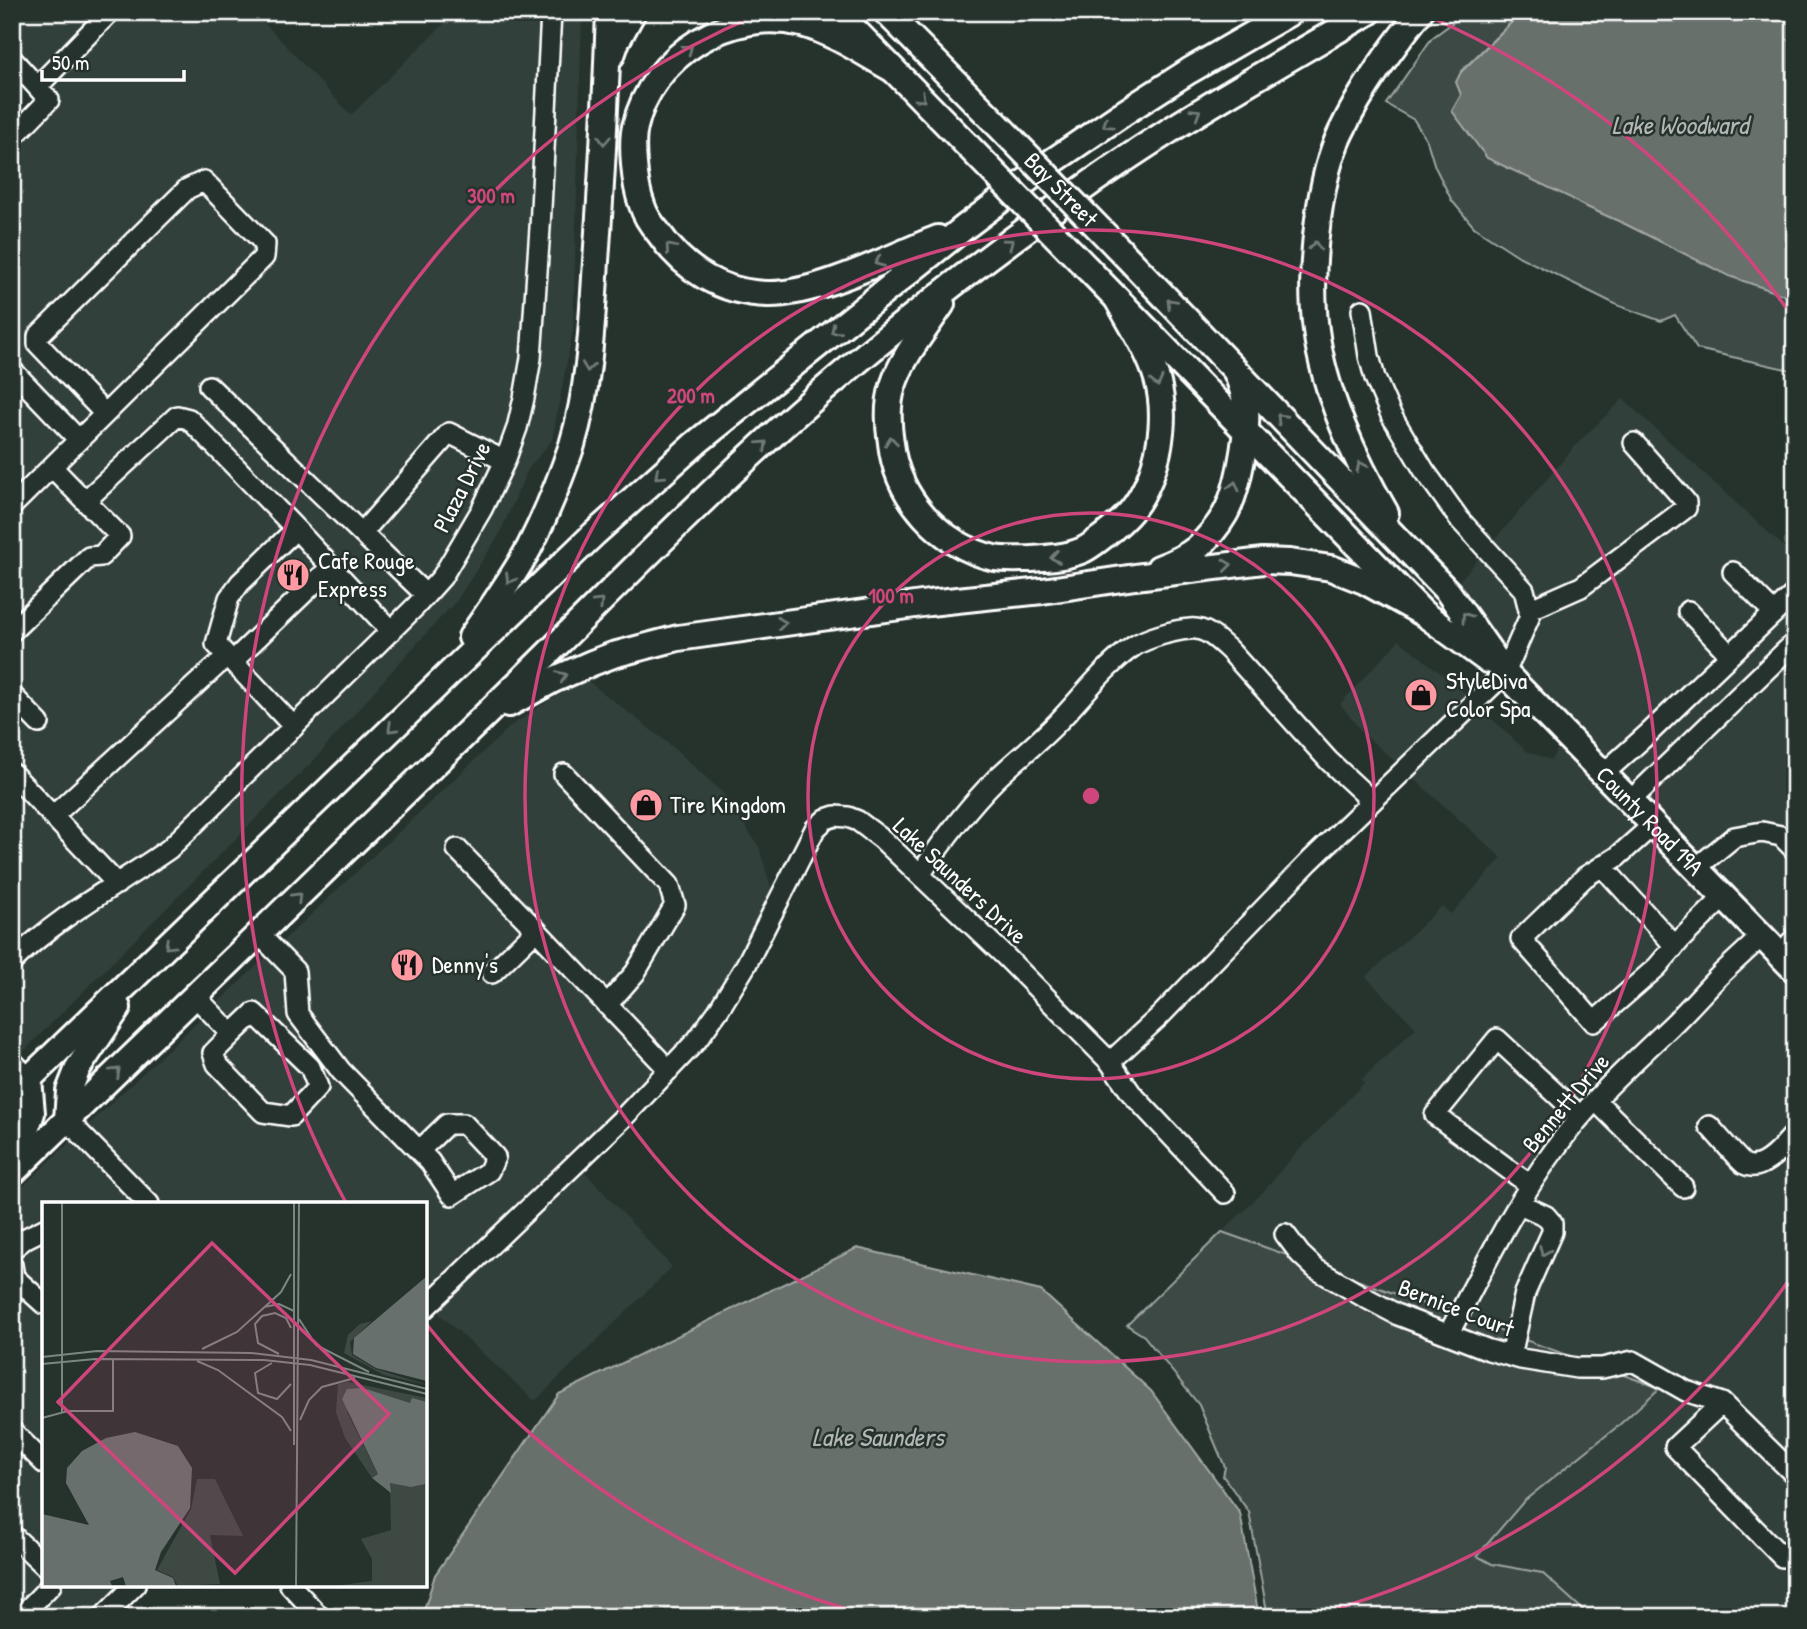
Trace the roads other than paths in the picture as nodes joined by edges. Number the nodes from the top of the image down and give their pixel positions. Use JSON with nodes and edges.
{"nodes":[{"id":1,"x":110,"y":12,"type":"edge"},
{"id":2,"x":551,"y":12,"type":"edge"},
{"id":3,"x":609,"y":12,"type":"edge"},
{"id":4,"x":633,"y":12,"type":"edge"},
{"id":5,"x":837,"y":12,"type":"edge"},
{"id":6,"x":886,"y":12,"type":"edge"},
{"id":7,"x":1291,"y":12,"type":"edge"},
{"id":8,"x":1369,"y":12,"type":"edge"},
{"id":9,"x":1420,"y":12,"type":"edge"},
{"id":10,"x":12,"y":59,"type":"edge"},
{"id":11,"x":892,"y":68,"type":"junction"},
{"id":12,"x":607,"y":72,"type":"junction"},
{"id":13,"x":38,"y":86,"type":"junction"},
{"id":14,"x":12,"y":138,"type":"edge"},
{"id":15,"x":965,"y":227,"type":"junction"},
{"id":16,"x":955,"y":285,"type":"junction"},
{"id":17,"x":1117,"y":299,"type":"junction"},
{"id":18,"x":1362,"y":310,"type":"dead end"},
{"id":19,"x":12,"y":370,"type":"edge"},
{"id":20,"x":1235,"y":370,"type":"junction"},
{"id":21,"x":209,"y":386,"type":"dead end"},
{"id":22,"x":105,"y":414,"type":"junction"},
{"id":23,"x":1245,"y":431,"type":"junction"},
{"id":24,"x":79,"y":440,"type":"junction"},
{"id":25,"x":1634,"y":443,"type":"dead end"},
{"id":26,"x":505,"y":461,"type":"junction"},
{"id":27,"x":51,"y":467,"type":"junction"},
{"id":28,"x":85,"y":501,"type":"junction"},
{"id":29,"x":12,"y":506,"type":"edge"},
{"id":30,"x":296,"y":529,"type":"junction"},
{"id":31,"x":362,"y":533,"type":"junction"},
{"id":32,"x":1406,"y":547,"type":"junction"},
{"id":33,"x":331,"y":567,"type":"junction"},
{"id":34,"x":1733,"y":572,"type":"dead end"},
{"id":35,"x":1135,"y":577,"type":"junction"},
{"id":36,"x":1795,"y":593,"type":"edge"},
{"id":37,"x":426,"y":595,"type":"junction"},
{"id":38,"x":1529,"y":610,"type":"junction"},
{"id":39,"x":1688,"y":611,"type":"dead end"},
{"id":40,"x":1774,"y":613,"type":"junction"},
{"id":41,"x":1424,"y":614,"type":"junction"},
{"id":42,"x":14,"y":625,"type":"edge"},
{"id":43,"x":391,"y":631,"type":"junction"},
{"id":44,"x":1795,"y":642,"type":"edge"},
{"id":45,"x":1730,"y":655,"type":"junction"},
{"id":46,"x":229,"y":659,"type":"junction"},
{"id":47,"x":1505,"y":673,"type":"junction"},
{"id":48,"x":441,"y":680,"type":"junction"},
{"id":49,"x":12,"y":695,"type":"edge"},
{"id":50,"x":481,"y":720,"type":"junction"},
{"id":51,"x":39,"y":723,"type":"dead end"},
{"id":52,"x":294,"y":727,"type":"junction"},
{"id":53,"x":12,"y":773,"type":"edge"},
{"id":54,"x":564,"y":774,"type":"dead end"},
{"id":55,"x":1603,"y":774,"type":"junction"},
{"id":56,"x":1372,"y":801,"type":"junction"},
{"id":57,"x":1630,"y":801,"type":"junction"},
{"id":58,"x":53,"y":816,"type":"junction"},
{"id":59,"x":1653,"y":825,"type":"junction"},
{"id":60,"x":457,"y":849,"type":"dead end"},
{"id":61,"x":1795,"y":850,"type":"edge"},
{"id":62,"x":1602,"y":866,"type":"junction"},
{"id":63,"x":1696,"y":868,"type":"junction"},
{"id":64,"x":920,"y":874,"type":"junction"},
{"id":65,"x":117,"y":884,"type":"junction"},
{"id":66,"x":1724,"y":897,"type":"junction"},
{"id":67,"x":536,"y":930,"type":"junction"},
{"id":68,"x":259,"y":934,"type":"junction"},
{"id":69,"x":1762,"y":936,"type":"junction"},
{"id":70,"x":1675,"y":946,"type":"junction"},
{"id":71,"x":1790,"y":954,"type":"edge"},
{"id":72,"x":12,"y":962,"type":"edge"},
{"id":73,"x":143,"y":970,"type":"junction"},
{"id":74,"x":492,"y":973,"type":"dead end"},
{"id":75,"x":195,"y":996,"type":"junction"},
{"id":76,"x":607,"y":1005,"type":"junction"},
{"id":77,"x":232,"y":1034,"type":"junction"},
{"id":78,"x":1110,"y":1062,"type":"junction"},
{"id":79,"x":669,"y":1070,"type":"junction"},
{"id":80,"x":18,"y":1078,"type":"edge"},
{"id":81,"x":1595,"y":1100,"type":"junction"},
{"id":82,"x":1580,"y":1116,"type":"junction"},
{"id":83,"x":67,"y":1119,"type":"junction"},
{"id":84,"x":1709,"y":1126,"type":"dead end"},
{"id":85,"x":1795,"y":1133,"type":"edge"},
{"id":86,"x":419,"y":1151,"type":"dead end"},
{"id":87,"x":12,"y":1156,"type":"edge"},
{"id":88,"x":12,"y":1173,"type":"edge"},
{"id":89,"x":1530,"y":1185,"type":"junction"},
{"id":90,"x":1684,"y":1187,"type":"dead end"},
{"id":91,"x":1225,"y":1193,"type":"dead end"},
{"id":92,"x":147,"y":1202,"type":"edge"},
{"id":93,"x":1520,"y":1204,"type":"junction"},
{"id":94,"x":42,"y":1230,"type":"edge"},
{"id":95,"x":1285,"y":1234,"type":"dead end"},
{"id":96,"x":12,"y":1249,"type":"edge"},
{"id":97,"x":12,"y":1265,"type":"edge"},
{"id":98,"x":42,"y":1302,"type":"edge"},
{"id":99,"x":427,"y":1306,"type":"edge"},
{"id":100,"x":1449,"y":1333,"type":"junction"},
{"id":101,"x":1511,"y":1356,"type":"junction"},
{"id":102,"x":1722,"y":1403,"type":"junction"},
{"id":103,"x":12,"y":1431,"type":"edge"},
{"id":104,"x":42,"y":1461,"type":"edge"},
{"id":105,"x":1795,"y":1475,"type":"edge"},
{"id":106,"x":12,"y":1535,"type":"edge"},
{"id":107,"x":1795,"y":1545,"type":"edge"},
{"id":108,"x":42,"y":1563,"type":"edge"},
{"id":109,"x":49,"y":1587,"type":"edge"},
{"id":110,"x":133,"y":1587,"type":"edge"},
{"id":111,"x":292,"y":1587,"type":"edge"},
{"id":112,"x":23,"y":1609,"type":"edge"},
{"id":113,"x":103,"y":1617,"type":"edge"},
{"id":114,"x":320,"y":1617,"type":"edge"}],
"edges":[{"from":1,"to":13,"type":"street"},
{"from":2,"to":26,"type":"street","name":"Plaza Drive"},
{"from":3,"to":12,"type":"main road"},
{"from":4,"to":12,"type":"main road"},
{"from":5,"to":11,"type":"main road","name":"Bay Street"},
{"from":20,"to":6,"type":"main road","name":"Bay Street","one_way":true,"bridge":true},
{"from":7,"to":15,"type":"main road","one_way":true},
{"from":16,"to":8,"type":"main road","one_way":true},
{"from":32,"to":9,"type":"main road","one_way":true},
{"from":10,"to":13,"type":"street"},
{"from":15,"to":11,"type":"main road","one_way":true},
{"from":11,"to":17,"type":"main road","name":"Bay Street","one_way":true,"bridge":true},
{"from":12,"to":48,"type":"main road","one_way":true},
{"from":13,"to":14,"type":"street"},
{"from":15,"to":48,"type":"main road","one_way":true},
{"from":17,"to":16,"type":"main road","one_way":true},
{"from":50,"to":16,"type":"main road","one_way":true},
{"from":17,"to":23,"type":"main road"},
{"from":18,"to":38,"type":"street"},
{"from":19,"to":24,"type":"street"},
{"from":20,"to":23,"type":"main road"},
{"from":32,"to":20,"type":"main road","name":"Bay Street","one_way":true},
{"from":21,"to":31,"type":"street"},
{"from":22,"to":22,"type":"street"},
{"from":22,"to":24,"type":"street"},
{"from":35,"to":23,"type":"main road","one_way":true},
{"from":23,"to":41,"type":"main road"},
{"from":24,"to":27,"type":"street"},
{"from":25,"to":38,"type":"street"},
{"from":26,"to":31,"type":"street"},
{"from":26,"to":37,"type":"street","name":"Plaza Drive"},
{"from":27,"to":28,"type":"street"},
{"from":27,"to":29,"type":"street"},
{"from":28,"to":30,"type":"street"},
{"from":28,"to":42,"type":"street"},
{"from":30,"to":33,"type":"street"},
{"from":30,"to":46,"type":"street"},
{"from":31,"to":37,"type":"street"},
{"from":47,"to":32,"type":"main road","one_way":true},
{"from":33,"to":43,"type":"street"},
{"from":33,"to":46,"type":"street"},
{"from":34,"to":40,"type":"street"},
{"from":35,"to":41,"type":"main road","one_way":true},
{"from":50,"to":35,"type":"main road","one_way":true},
{"from":36,"to":40,"type":"street"},
{"from":37,"to":43,"type":"street","name":"Plaza Drive"},
{"from":38,"to":47,"type":"street"},
{"from":39,"to":45,"type":"street"},
{"from":40,"to":45,"type":"street"},
{"from":41,"to":47,"type":"main road"},
{"from":43,"to":52,"type":"street","name":"Plaza Drive"},
{"from":44,"to":57,"type":"street"},
{"from":45,"to":55,"type":"street"},
{"from":46,"to":52,"type":"street"},
{"from":46,"to":58,"type":"street"},
{"from":47,"to":55,"type":"main road","name":"County Road 19A"},
{"from":47,"to":56,"type":"street"},
{"from":48,"to":73,"type":"main road","one_way":true},
{"from":49,"to":51,"type":"street"},
{"from":68,"to":50,"type":"main road","one_way":true},
{"from":52,"to":65,"type":"street","name":"Plaza Drive"},
{"from":53,"to":58,"type":"street"},
{"from":54,"to":76,"type":"street"},
{"from":55,"to":57,"type":"main road","name":"County Road 19A"},
{"from":56,"to":64,"type":"street"},
{"from":56,"to":78,"type":"street"},
{"from":57,"to":59,"type":"main road","name":"County Road 19A"},
{"from":58,"to":65,"type":"street"},
{"from":59,"to":62,"type":"street"},
{"from":59,"to":63,"type":"main road","name":"County Road 19A"},
{"from":60,"to":67,"type":"street"},
{"from":61,"to":63,"type":"street"},
{"from":62,"to":70,"type":"street"},
{"from":62,"to":70,"type":"street"},
{"from":63,"to":66,"type":"main road","name":"County Road 19A"},
{"from":64,"to":78,"type":"street","name":"Lake Saunders Drive"},
{"from":64,"to":79,"type":"street","name":"Lake Saunders Drive"},
{"from":65,"to":72,"type":"street","name":"Plaza Drive"},
{"from":66,"to":69,"type":"main road","name":"County Road 19A"},
{"from":66,"to":70,"type":"street"},
{"from":67,"to":74,"type":"street"},
{"from":67,"to":76,"type":"street"},
{"from":68,"to":75,"type":"main road"},
{"from":68,"to":86,"type":"street"},
{"from":69,"to":71,"type":"main road","name":"County Road 19A"},
{"from":69,"to":81,"type":"street","name":"Bennett Drive"},
{"from":73,"to":80,"type":"main road"},
{"from":73,"to":83,"type":"main road"},
{"from":75,"to":77,"type":"street"},
{"from":83,"to":75,"type":"main road","one_way":true},
{"from":76,"to":79,"type":"street"},
{"from":77,"to":77,"type":"street"},
{"from":78,"to":91,"type":"street","name":"Lake Saunders Drive"},
{"from":79,"to":99,"type":"street","name":"Lake Saunders Drive"},
{"from":80,"to":87,"type":"main road"},
{"from":81,"to":82,"type":"street","name":"Bennett Drive"},
{"from":81,"to":90,"type":"street"},
{"from":82,"to":89,"type":"street","name":"Bennett Drive"},
{"from":82,"to":89,"type":"street"},
{"from":83,"to":88,"type":"main road"},
{"from":83,"to":92,"type":"street"},
{"from":84,"to":85,"type":"street"},
{"from":89,"to":93,"type":"street","name":"Bennett Drive"},
{"from":93,"to":100,"type":"street","name":"Bennett Drive"},
{"from":93,"to":101,"type":"street","one_way":true},
{"from":94,"to":96,"type":"street"},
{"from":95,"to":100,"type":"street","name":"Bernice Court"},
{"from":97,"to":98,"type":"street"},
{"from":100,"to":101,"type":"street","name":"Bernice Court"},
{"from":101,"to":102,"type":"street","name":"Bernice Court"},
{"from":102,"to":105,"type":"street"},
{"from":102,"to":107,"type":"street"},
{"from":103,"to":104,"type":"street"},
{"from":106,"to":108,"type":"street"},
{"from":109,"to":112,"type":"street"},
{"from":110,"to":113,"type":"street"},
{"from":111,"to":114,"type":"street"}]}
